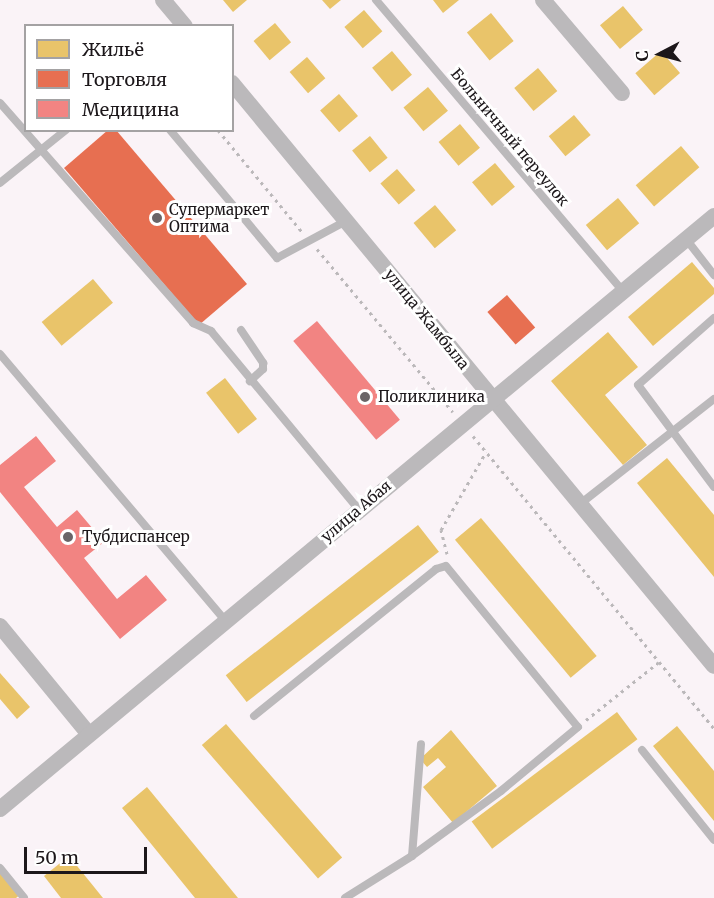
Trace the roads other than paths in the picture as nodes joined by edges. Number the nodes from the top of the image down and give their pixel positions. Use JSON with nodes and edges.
{"nodes":[{"id":1,"x":163,"y":0,"type":"edge"},
{"id":2,"x":376,"y":0,"type":"edge"},
{"id":3,"x":543,"y":0,"type":"edge"},
{"id":4,"x":177,"y":23,"type":"edge"},
{"id":5,"x":234,"y":85,"type":"edge"},
{"id":6,"x":622,"y":93,"type":"dead end"},
{"id":7,"x":0,"y":103,"type":"edge"},
{"id":8,"x":64,"y":132,"type":"edge"},
{"id":9,"x":172,"y":132,"type":"edge"},
{"id":10,"x":41,"y":153,"type":"junction"},
{"id":11,"x":0,"y":183,"type":"edge"},
{"id":12,"x":714,"y":216,"type":"edge"},
{"id":13,"x":346,"y":221,"type":"junction"},
{"id":14,"x":686,"y":239,"type":"junction"},
{"id":15,"x":714,"y":276,"type":"edge"},
{"id":16,"x":622,"y":291,"type":"junction"},
{"id":17,"x":714,"y":318,"type":"edge"},
{"id":18,"x":241,"y":330,"type":"dead end"},
{"id":19,"x":0,"y":354,"type":"edge"},
{"id":20,"x":250,"y":381,"type":"junction"},
{"id":21,"x":492,"y":398,"type":"junction"},
{"id":22,"x":714,"y":399,"type":"edge"},
{"id":23,"x":670,"y":431,"type":"junction"},
{"id":24,"x":714,"y":487,"type":"edge"},
{"id":25,"x":580,"y":504,"type":"junction"},
{"id":26,"x":358,"y":509,"type":"junction"},
{"id":27,"x":225,"y":620,"type":"junction"},
{"id":28,"x":0,"y":626,"type":"edge"},
{"id":29,"x":714,"y":666,"type":"edge"},
{"id":30,"x":254,"y":716,"type":"dead end"},
{"id":31,"x":88,"y":733,"type":"junction"},
{"id":32,"x":421,"y":744,"type":"dead end"},
{"id":33,"x":642,"y":750,"type":"dead end"},
{"id":34,"x":0,"y":809,"type":"edge"},
{"id":35,"x":714,"y":840,"type":"edge"},
{"id":36,"x":412,"y":856,"type":"junction"},
{"id":37,"x":0,"y":868,"type":"edge"},
{"id":38,"x":24,"y":898,"type":"edge"},
{"id":39,"x":345,"y":898,"type":"edge"}],
"edges":[{"from":1,"to":4,"type":"street"},
{"from":2,"to":16,"type":"lane","name":"Больничный переулок"},
{"from":3,"to":6,"type":"street"},
{"from":5,"to":13,"type":"street","name":"улица Жамбыла"},
{"from":7,"to":10,"type":"lane"},
{"from":8,"to":10,"type":"lane"},
{"from":9,"to":13,"type":"lane"},
{"from":10,"to":11,"type":"lane"},
{"from":10,"to":20,"type":"lane"},
{"from":12,"to":14,"type":"street","name":"улица Абая"},
{"from":13,"to":21,"type":"street","name":"улица Жамбыла"},
{"from":14,"to":15,"type":"lane"},
{"from":14,"to":16,"type":"street","name":"улица Абая"},
{"from":16,"to":21,"type":"street","name":"улица Абая"},
{"from":17,"to":23,"type":"lane"},
{"from":18,"to":20,"type":"lane"},
{"from":19,"to":27,"type":"lane"},
{"from":20,"to":26,"type":"lane"},
{"from":21,"to":25,"type":"street","name":"улица Жамбыла"},
{"from":21,"to":26,"type":"street","name":"улица Абая"},
{"from":22,"to":23,"type":"lane"},
{"from":23,"to":24,"type":"lane"},
{"from":23,"to":25,"type":"lane"},
{"from":25,"to":29,"type":"street","name":"улица Жамбыла"},
{"from":26,"to":27,"type":"street","name":"улица Абая"},
{"from":27,"to":31,"type":"street","name":"улица Абая"},
{"from":28,"to":31,"type":"street"},
{"from":30,"to":36,"type":"lane"},
{"from":31,"to":34,"type":"street","name":"улица Абая"},
{"from":32,"to":36,"type":"lane"},
{"from":33,"to":35,"type":"lane"},
{"from":36,"to":39,"type":"lane"},
{"from":37,"to":38,"type":"lane"}]}
